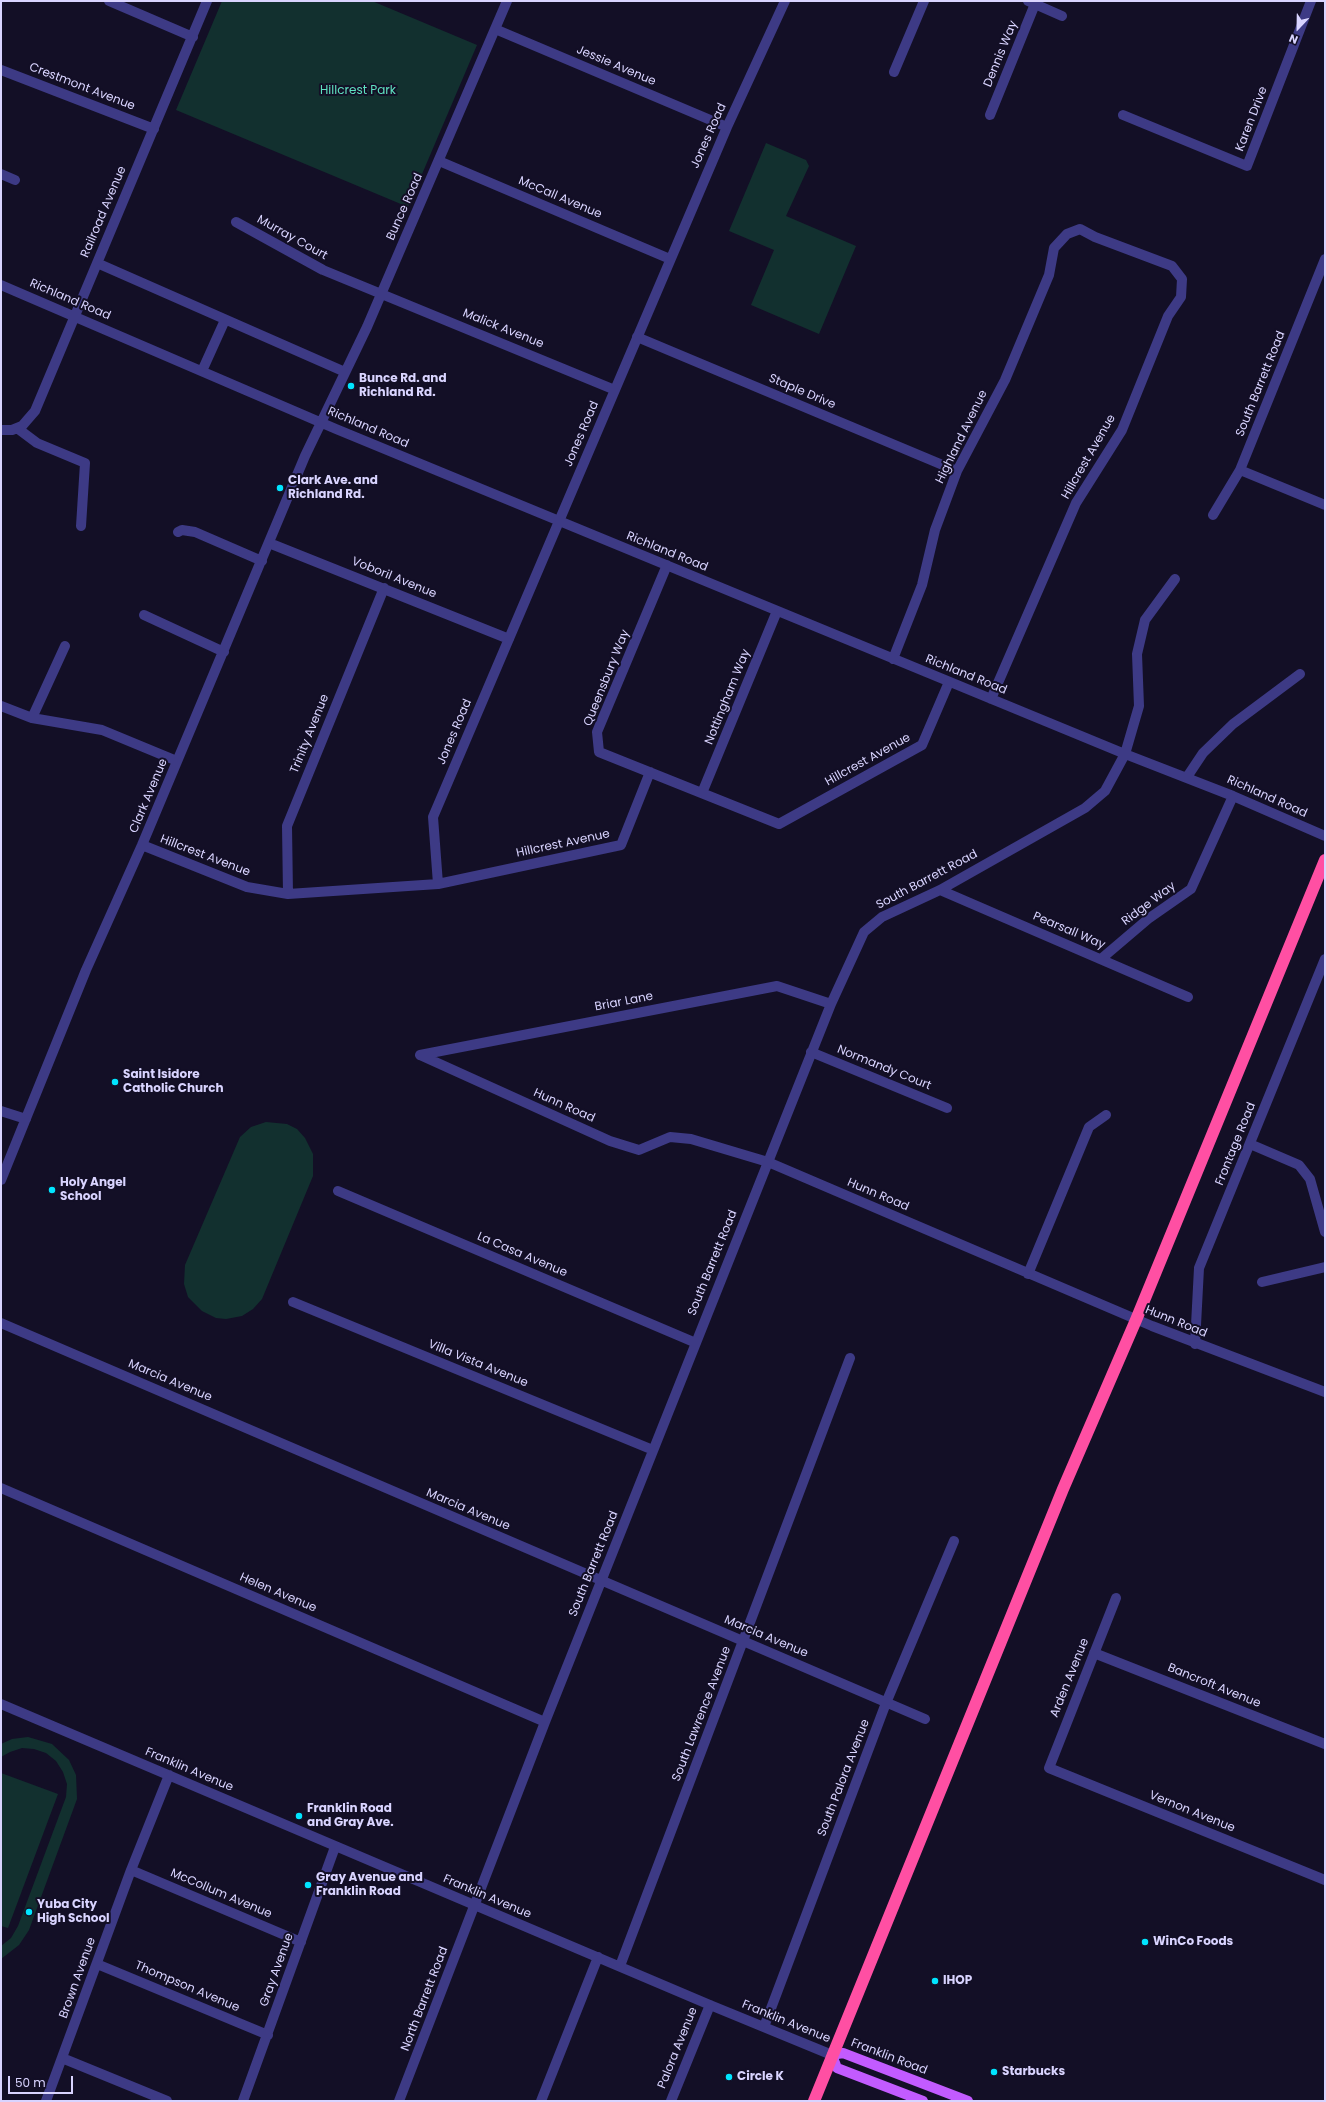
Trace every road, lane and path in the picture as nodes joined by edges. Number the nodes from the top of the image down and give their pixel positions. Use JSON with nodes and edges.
{"nodes":[{"id":1,"x":109,"y":1,"type":"edge"},
{"id":2,"x":207,"y":1,"type":"edge"},
{"id":3,"x":507,"y":1,"type":"edge"},
{"id":4,"x":924,"y":1,"type":"edge"},
{"id":5,"x":1311,"y":1,"type":"edge"},
{"id":6,"x":783,"y":2,"type":"edge"},
{"id":7,"x":1032,"y":3,"type":"edge"},
{"id":8,"x":1062,"y":16,"type":"dead end"},
{"id":9,"x":495,"y":29,"type":"junction"},
{"id":10,"x":193,"y":36,"type":"junction"},
{"id":11,"x":1,"y":70,"type":"edge"},
{"id":12,"x":894,"y":72,"type":"dead end"},
{"id":13,"x":990,"y":115,"type":"dead end"},
{"id":14,"x":1123,"y":115,"type":"dead end"},
{"id":15,"x":727,"y":127,"type":"junction"},
{"id":16,"x":154,"y":129,"type":"junction"},
{"id":17,"x":439,"y":161,"type":"junction"},
{"id":18,"x":1,"y":174,"type":"edge"},
{"id":19,"x":15,"y":180,"type":"dead end"},
{"id":20,"x":236,"y":222,"type":"dead end"},
{"id":21,"x":1067,"y":234,"type":"joint"},
{"id":22,"x":1325,"y":259,"type":"edge"},
{"id":23,"x":670,"y":260,"type":"junction"},
{"id":24,"x":97,"y":264,"type":"junction"},
{"id":25,"x":1,"y":285,"type":"edge"},
{"id":26,"x":381,"y":293,"type":"junction"},
{"id":27,"x":74,"y":317,"type":"junction"},
{"id":28,"x":225,"y":320,"type":"junction"},
{"id":29,"x":637,"y":337,"type":"junction"},
{"id":30,"x":202,"y":371,"type":"junction"},
{"id":31,"x":345,"y":372,"type":"junction"},
{"id":32,"x":615,"y":390,"type":"junction"},
{"id":33,"x":320,"y":422,"type":"junction"},
{"id":34,"x":17,"y":428,"type":"junction"},
{"id":35,"x":1,"y":430,"type":"edge"},
{"id":36,"x":1240,"y":470,"type":"junction"},
{"id":37,"x":957,"y":471,"type":"junction"},
{"id":38,"x":1325,"y":505,"type":"edge"},
{"id":39,"x":1213,"y":515,"type":"dead end"},
{"id":40,"x":559,"y":522,"type":"junction"},
{"id":41,"x":81,"y":526,"type":"dead end"},
{"id":42,"x":178,"y":532,"type":"dead end"},
{"id":43,"x":269,"y":543,"type":"junction"},
{"id":44,"x":262,"y":561,"type":"junction"},
{"id":45,"x":667,"y":566,"type":"junction"},
{"id":46,"x":1175,"y":579,"type":"dead end"},
{"id":47,"x":384,"y":588,"type":"junction"},
{"id":48,"x":777,"y":611,"type":"junction"},
{"id":49,"x":144,"y":615,"type":"dead end"},
{"id":50,"x":509,"y":639,"type":"junction"},
{"id":51,"x":65,"y":646,"type":"dead end"},
{"id":52,"x":224,"y":652,"type":"junction"},
{"id":53,"x":893,"y":659,"type":"junction"},
{"id":54,"x":1300,"y":674,"type":"dead end"},
{"id":55,"x":949,"y":682,"type":"junction"},
{"id":56,"x":991,"y":699,"type":"junction"},
{"id":57,"x":1,"y":706,"type":"edge"},
{"id":58,"x":32,"y":718,"type":"junction"},
{"id":59,"x":1125,"y":754,"type":"junction"},
{"id":60,"x":178,"y":761,"type":"junction"},
{"id":61,"x":650,"y":772,"type":"junction"},
{"id":62,"x":1187,"y":777,"type":"junction"},
{"id":63,"x":702,"y":793,"type":"junction"},
{"id":64,"x":1233,"y":796,"type":"junction"},
{"id":65,"x":1325,"y":836,"type":"edge"},
{"id":66,"x":142,"y":845,"type":"junction"},
{"id":67,"x":1325,"y":860,"type":"edge"},
{"id":68,"x":438,"y":884,"type":"junction"},
{"id":69,"x":940,"y":890,"type":"junction"},
{"id":70,"x":288,"y":894,"type":"junction"},
{"id":71,"x":1101,"y":959,"type":"junction"},
{"id":72,"x":1325,"y":959,"type":"edge"},
{"id":73,"x":1188,"y":996,"type":"dead end"},
{"id":74,"x":831,"y":1004,"type":"junction"},
{"id":75,"x":811,"y":1052,"type":"junction"},
{"id":76,"x":420,"y":1055,"type":"joint"},
{"id":77,"x":947,"y":1108,"type":"dead end"},
{"id":78,"x":1,"y":1111,"type":"edge"},
{"id":79,"x":1106,"y":1115,"type":"dead end"},
{"id":80,"x":26,"y":1119,"type":"junction"},
{"id":81,"x":1250,"y":1144,"type":"junction"},
{"id":82,"x":768,"y":1162,"type":"junction"},
{"id":83,"x":1,"y":1180,"type":"edge"},
{"id":84,"x":338,"y":1191,"type":"dead end"},
{"id":85,"x":1324,"y":1225,"type":"edge"},
{"id":86,"x":1325,"y":1267,"type":"edge"},
{"id":87,"x":1028,"y":1274,"type":"junction"},
{"id":88,"x":1262,"y":1282,"type":"dead end"},
{"id":89,"x":293,"y":1302,"type":"dead end"},
{"id":90,"x":1136,"y":1320,"type":"junction"},
{"id":91,"x":1,"y":1323,"type":"edge"},
{"id":92,"x":696,"y":1343,"type":"junction"},
{"id":93,"x":1195,"y":1344,"type":"junction"},
{"id":94,"x":850,"y":1358,"type":"dead end"},
{"id":95,"x":1325,"y":1392,"type":"edge"},
{"id":96,"x":653,"y":1450,"type":"junction"},
{"id":97,"x":1,"y":1488,"type":"edge"},
{"id":98,"x":954,"y":1540,"type":"dead end"},
{"id":99,"x":601,"y":1581,"type":"junction"},
{"id":100,"x":1116,"y":1598,"type":"dead end"},
{"id":101,"x":743,"y":1642,"type":"junction"},
{"id":102,"x":1094,"y":1653,"type":"junction"},
{"id":103,"x":886,"y":1703,"type":"junction"},
{"id":104,"x":1,"y":1704,"type":"edge"},
{"id":105,"x":925,"y":1719,"type":"dead end"},
{"id":106,"x":545,"y":1722,"type":"junction"},
{"id":107,"x":1325,"y":1744,"type":"edge"},
{"id":108,"x":1049,"y":1768,"type":"joint"},
{"id":109,"x":169,"y":1775,"type":"junction"},
{"id":110,"x":335,"y":1847,"type":"junction"},
{"id":111,"x":131,"y":1870,"type":"junction"},
{"id":112,"x":1325,"y":1880,"type":"edge"},
{"id":113,"x":475,"y":1906,"type":"junction"},
{"id":114,"x":301,"y":1942,"type":"junction"},
{"id":115,"x":598,"y":1957,"type":"junction"},
{"id":116,"x":97,"y":1964,"type":"junction"},
{"id":117,"x":620,"y":1966,"type":"junction"},
{"id":118,"x":710,"y":2005,"type":"junction"},
{"id":119,"x":764,"y":2027,"type":"junction"},
{"id":120,"x":268,"y":2035,"type":"junction"},
{"id":121,"x":832,"y":2055,"type":"junction"},
{"id":122,"x":62,"y":2058,"type":"junction"},
{"id":123,"x":908,"y":2098,"type":"edge"},
{"id":124,"x":46,"y":2101,"type":"edge"},
{"id":125,"x":167,"y":2101,"type":"edge"},
{"id":126,"x":243,"y":2101,"type":"edge"},
{"id":127,"x":399,"y":2101,"type":"edge"},
{"id":128,"x":541,"y":2101,"type":"edge"},
{"id":129,"x":671,"y":2101,"type":"edge"},
{"id":130,"x":814,"y":2101,"type":"edge"},
{"id":131,"x":923,"y":2101,"type":"edge"},
{"id":132,"x":968,"y":2101,"type":"edge"}],
"edges":[{"from":1,"to":10,"type":"street"},
{"from":2,"to":10,"type":"street","name":"Railroad Avenue"},
{"from":3,"to":9,"type":"street","name":"Bunce Road"},
{"from":4,"to":12,"type":"street"},
{"from":5,"to":14,"type":"street","name":"Karen Drive"},
{"from":6,"to":15,"type":"street","name":"Jones Road"},
{"from":7,"to":8,"type":"street"},
{"from":7,"to":13,"type":"street","name":"Dennis Way"},
{"from":9,"to":15,"type":"street","name":"Jessie Avenue"},
{"from":9,"to":17,"type":"street","name":"Bunce Road"},
{"from":10,"to":16,"type":"street","name":"Railroad Avenue"},
{"from":11,"to":16,"type":"street","name":"Crestmont Avenue"},
{"from":15,"to":23,"type":"street","name":"Jones Road"},
{"from":16,"to":24,"type":"street","name":"Railroad Avenue"},
{"from":17,"to":23,"type":"street","name":"McCall Avenue"},
{"from":17,"to":26,"type":"street","name":"Bunce Road"},
{"from":18,"to":19,"type":"street"},
{"from":20,"to":26,"type":"street","name":"Murray Court"},
{"from":21,"to":37,"type":"street","name":"Highland Avenue"},
{"from":21,"to":56,"type":"street","name":"Hillcrest Avenue"},
{"from":22,"to":36,"type":"street","name":"South Barrett Road"},
{"from":23,"to":29,"type":"street","name":"Jones Road"},
{"from":24,"to":27,"type":"street","name":"Railroad Avenue"},
{"from":24,"to":28,"type":"street"},
{"from":25,"to":27,"type":"street","name":"Richland Road"},
{"from":26,"to":31,"type":"street","name":"Bunce Road"},
{"from":26,"to":32,"type":"street","name":"Malick Avenue"},
{"from":27,"to":30,"type":"street","name":"Richland Road"},
{"from":27,"to":34,"type":"street","name":"Railroad Avenue"},
{"from":28,"to":30,"type":"street"},
{"from":28,"to":31,"type":"street"},
{"from":29,"to":32,"type":"street","name":"Jones Road"},
{"from":29,"to":37,"type":"street","name":"Staple Drive"},
{"from":30,"to":33,"type":"street","name":"Richland Road"},
{"from":31,"to":33,"type":"street","name":"Bunce Road"},
{"from":32,"to":40,"type":"street","name":"Jones Road"},
{"from":33,"to":40,"type":"street","name":"Richland Road"},
{"from":33,"to":43,"type":"street","name":"Clark Avenue"},
{"from":34,"to":35,"type":"street"},
{"from":34,"to":41,"type":"street"},
{"from":36,"to":38,"type":"street"},
{"from":36,"to":39,"type":"street","name":"South Barrett Road"},
{"from":37,"to":53,"type":"street","name":"Highland Avenue"},
{"from":40,"to":45,"type":"street","name":"Richland Road"},
{"from":40,"to":50,"type":"street","name":"Jones Road"},
{"from":42,"to":44,"type":"street"},
{"from":43,"to":44,"type":"street","name":"Clark Avenue"},
{"from":43,"to":47,"type":"street","name":"Voboril Avenue"},
{"from":44,"to":52,"type":"street","name":"Clark Avenue"},
{"from":45,"to":48,"type":"street","name":"Richland Road"},
{"from":45,"to":61,"type":"street","name":"Queensbury Way"},
{"from":46,"to":59,"type":"street","name":"South Barrett Road"},
{"from":47,"to":50,"type":"street","name":"Voboril Avenue"},
{"from":47,"to":70,"type":"street","name":"Trinity Avenue"},
{"from":48,"to":53,"type":"street","name":"Richland Road"},
{"from":48,"to":63,"type":"street","name":"Nottingham Way"},
{"from":49,"to":52,"type":"street"},
{"from":50,"to":68,"type":"street","name":"Jones Road"},
{"from":51,"to":58,"type":"street"},
{"from":52,"to":60,"type":"street","name":"Clark Avenue"},
{"from":53,"to":55,"type":"street","name":"Richland Road"},
{"from":54,"to":62,"type":"street"},
{"from":55,"to":56,"type":"street","name":"Richland Road"},
{"from":55,"to":63,"type":"street","name":"Hillcrest Avenue"},
{"from":56,"to":59,"type":"street","name":"Richland Road"},
{"from":57,"to":58,"type":"street"},
{"from":58,"to":60,"type":"street"},
{"from":59,"to":62,"type":"street","name":"Richland Road"},
{"from":59,"to":69,"type":"street","name":"South Barrett Road"},
{"from":60,"to":66,"type":"street","name":"Clark Avenue"},
{"from":61,"to":63,"type":"street","name":"Hillcrest Avenue"},
{"from":61,"to":68,"type":"street","name":"Hillcrest Avenue"},
{"from":62,"to":64,"type":"street","name":"Richland Road"},
{"from":64,"to":65,"type":"street","name":"Richland Road"},
{"from":64,"to":71,"type":"street","name":"Ridge Way"},
{"from":66,"to":70,"type":"street","name":"Hillcrest Avenue"},
{"from":66,"to":80,"type":"street","name":"Clark Avenue"},
{"from":67,"to":90,"type":"highway"},
{"from":68,"to":70,"type":"street","name":"Hillcrest Avenue"},
{"from":69,"to":71,"type":"street","name":"Pearsall Way"},
{"from":69,"to":74,"type":"street","name":"South Barrett Road"},
{"from":71,"to":73,"type":"street","name":"Pearsall Way"},
{"from":72,"to":81,"type":"street","name":"Frontage Road"},
{"from":74,"to":75,"type":"street","name":"South Barrett Road"},
{"from":74,"to":76,"type":"street","name":"Briar Lane"},
{"from":75,"to":77,"type":"street","name":"Normandy Court"},
{"from":75,"to":82,"type":"street","name":"South Barrett Road"},
{"from":76,"to":82,"type":"street","name":"Hunn Road"},
{"from":78,"to":80,"type":"street"},
{"from":79,"to":87,"type":"street"},
{"from":80,"to":83,"type":"street","name":"Clark Avenue"},
{"from":81,"to":85,"type":"street"},
{"from":81,"to":93,"type":"street","name":"Frontage Road"},
{"from":82,"to":87,"type":"street","name":"Hunn Road"},
{"from":82,"to":92,"type":"street","name":"South Barrett Road"},
{"from":84,"to":92,"type":"street","name":"La Casa Avenue"},
{"from":86,"to":88,"type":"street"},
{"from":87,"to":90,"type":"street","name":"Hunn Road"},
{"from":89,"to":96,"type":"street","name":"Villa Vista Avenue"},
{"from":90,"to":93,"type":"street","name":"Hunn Road"},
{"from":90,"to":121,"type":"highway"},
{"from":91,"to":99,"type":"street","name":"Marcia Avenue"},
{"from":92,"to":96,"type":"street","name":"South Barrett Road"},
{"from":93,"to":95,"type":"street","name":"Hunn Road"},
{"from":94,"to":101,"type":"street","name":"South Lawrence Avenue"},
{"from":96,"to":99,"type":"street","name":"South Barrett Road"},
{"from":97,"to":106,"type":"street","name":"Helen Avenue"},
{"from":98,"to":103,"type":"street","name":"South Palora Avenue"},
{"from":99,"to":101,"type":"street","name":"Marcia Avenue"},
{"from":99,"to":106,"type":"street","name":"South Barrett Road"},
{"from":100,"to":102,"type":"street","name":"Arden Avenue"},
{"from":101,"to":103,"type":"street","name":"Marcia Avenue"},
{"from":101,"to":117,"type":"street","name":"South Lawrence Avenue"},
{"from":102,"to":107,"type":"street","name":"Bancroft Avenue"},
{"from":102,"to":108,"type":"street","name":"Arden Avenue"},
{"from":103,"to":105,"type":"street","name":"Marcia Avenue"},
{"from":103,"to":119,"type":"street","name":"South Palora Avenue"},
{"from":104,"to":109,"type":"street","name":"Franklin Avenue"},
{"from":106,"to":113,"type":"street","name":"South Barrett Road"},
{"from":108,"to":112,"type":"street","name":"Vernon Avenue"},
{"from":109,"to":110,"type":"street","name":"Franklin Avenue"},
{"from":109,"to":111,"type":"street","name":"Brown Avenue"},
{"from":110,"to":113,"type":"street","name":"Franklin Avenue"},
{"from":110,"to":114,"type":"street","name":"Gray Avenue"},
{"from":111,"to":114,"type":"street","name":"McCollum Avenue"},
{"from":111,"to":116,"type":"street","name":"Brown Avenue"},
{"from":113,"to":115,"type":"street","name":"Franklin Avenue"},
{"from":113,"to":127,"type":"street","name":"North Barrett Road"},
{"from":114,"to":120,"type":"street","name":"Gray Avenue"},
{"from":115,"to":117,"type":"street","name":"Franklin Avenue"},
{"from":115,"to":128,"type":"street"},
{"from":116,"to":120,"type":"street","name":"Thompson Avenue"},
{"from":116,"to":122,"type":"street","name":"Brown Avenue"},
{"from":117,"to":118,"type":"street","name":"Franklin Avenue"},
{"from":118,"to":119,"type":"street","name":"Franklin Avenue"},
{"from":118,"to":129,"type":"street","name":"Palora Avenue"},
{"from":119,"to":121,"type":"street","name":"Franklin Avenue"},
{"from":120,"to":126,"type":"street","name":"Gray Avenue"},
{"from":121,"to":123,"type":"main road","name":"Franklin Road"},
{"from":121,"to":130,"type":"highway"},
{"from":121,"to":132,"type":"main road","name":"Franklin Road"},
{"from":122,"to":124,"type":"street","name":"Brown Avenue"},
{"from":122,"to":125,"type":"street"},
{"from":123,"to":131,"type":"main road","name":"Franklin Road"}]}
